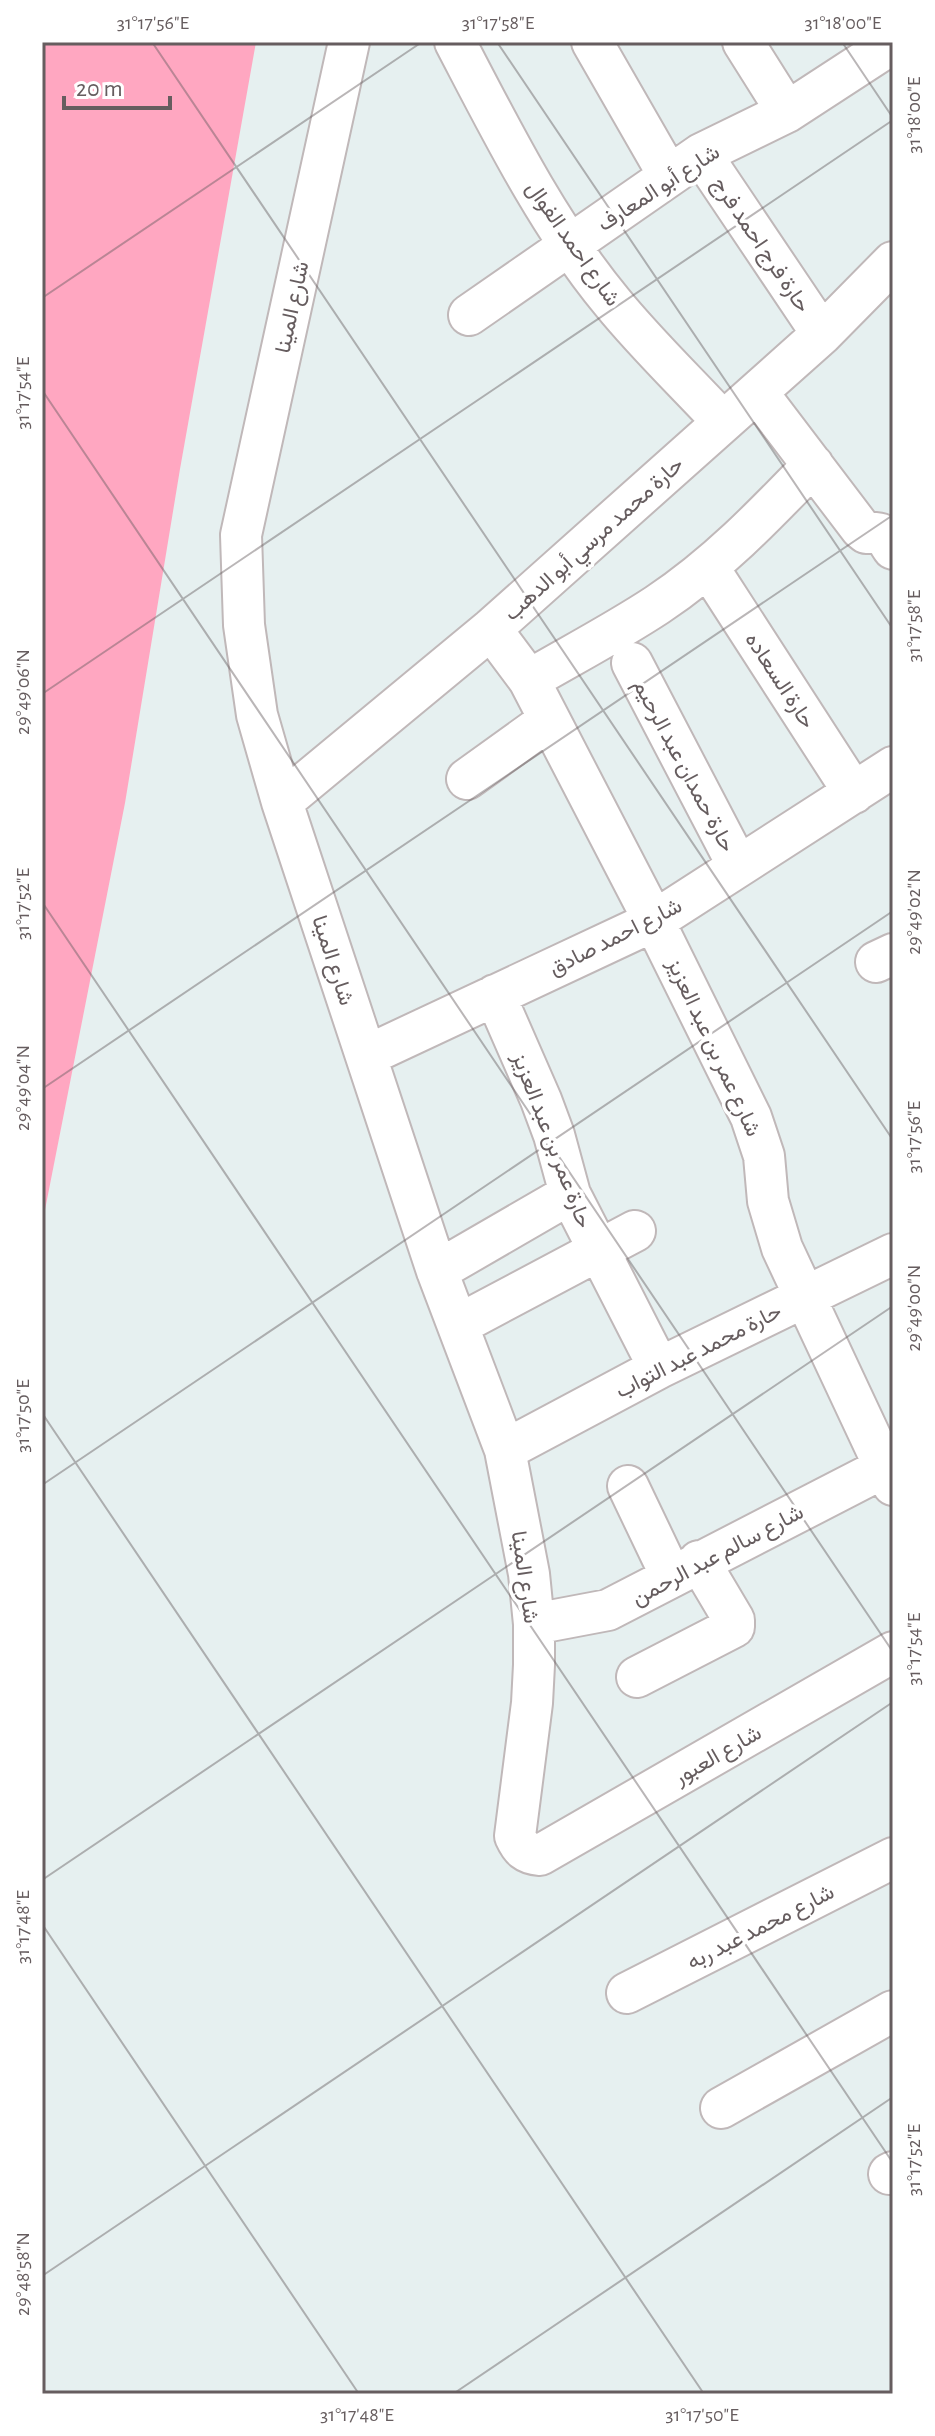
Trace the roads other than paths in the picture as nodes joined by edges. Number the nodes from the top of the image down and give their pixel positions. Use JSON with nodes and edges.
{"nodes":[{"id":1,"x":349,"y":42,"type":"edge"},
{"id":2,"x":455,"y":42,"type":"edge"},
{"id":3,"x":592,"y":42,"type":"edge"},
{"id":4,"x":743,"y":42,"type":"edge"},
{"id":5,"x":893,"y":43,"type":"edge"},
{"id":6,"x":787,"y":112,"type":"junction"},
{"id":7,"x":685,"y":165,"type":"junction"},
{"id":8,"x":571,"y":245,"type":"junction"},
{"id":9,"x":893,"y":262,"type":"edge"},
{"id":10,"x":469,"y":315,"type":"dead end"},
{"id":11,"x":822,"y":334,"type":"junction"},
{"id":12,"x":757,"y":392,"type":"junction"},
{"id":13,"x":723,"y":422,"type":"junction"},
{"id":14,"x":813,"y":465,"type":"junction"},
{"id":15,"x":888,"y":532,"type":"edge"},
{"id":16,"x":708,"y":567,"type":"junction"},
{"id":17,"x":491,"y":629,"type":"junction"},
{"id":18,"x":632,"y":663,"type":"dead end"},
{"id":19,"x":529,"y":680,"type":"junction"},
{"id":20,"x":549,"y":720,"type":"junction"},
{"id":21,"x":893,"y":767,"type":"edge"},
{"id":22,"x":467,"y":779,"type":"dead end"},
{"id":23,"x":854,"y":793,"type":"junction"},
{"id":24,"x":282,"y":802,"type":"junction"},
{"id":25,"x":738,"y":866,"type":"junction"},
{"id":26,"x":654,"y":921,"type":"junction"},
{"id":27,"x":495,"y":995,"type":"junction"},
{"id":28,"x":366,"y":1056,"type":"junction"},
{"id":29,"x":570,"y":1194,"type":"junction"},
{"id":30,"x":635,"y":1231,"type":"dead end"},
{"id":31,"x":597,"y":1251,"type":"junction"},
{"id":32,"x":893,"y":1254,"type":"edge"},
{"id":33,"x":437,"y":1271,"type":"junction"},
{"id":34,"x":804,"y":1297,"type":"junction"},
{"id":35,"x":458,"y":1325,"type":"junction"},
{"id":36,"x":659,"y":1368,"type":"junction"},
{"id":37,"x":505,"y":1450,"type":"junction"},
{"id":38,"x":890,"y":1472,"type":"edge"},
{"id":39,"x":628,"y":1486,"type":"dead end"},
{"id":40,"x":685,"y":1569,"type":"junction"},
{"id":41,"x":534,"y":1624,"type":"junction"},
{"id":42,"x":893,"y":1652,"type":"edge"},
{"id":43,"x":637,"y":1677,"type":"dead end"},
{"id":44,"x":540,"y":1855,"type":"joint"},
{"id":45,"x":893,"y":1858,"type":"edge"},
{"id":46,"x":627,"y":1993,"type":"dead end"},
{"id":47,"x":893,"y":2011,"type":"edge"},
{"id":48,"x":721,"y":2108,"type":"dead end"}],
"edges":[{"from":1,"to":24,"type":"street","name":"شارع المينا"},
{"from":2,"to":8,"type":"street","name":"شارع احمد الفوال"},
{"from":3,"to":7,"type":"street","name":"حارة فرج احمد فرج"},
{"from":4,"to":6,"type":"street"},
{"from":5,"to":6,"type":"street","name":"شارع أبو المعارف"},
{"from":6,"to":7,"type":"street","name":"شارع أبو المعارف"},
{"from":7,"to":8,"type":"street","name":"شارع أبو المعارف"},
{"from":7,"to":11,"type":"street","name":"حارة فرج احمد فرج"},
{"from":8,"to":10,"type":"street","name":"شارع أبو المعارف"},
{"from":8,"to":13,"type":"street","name":"شارع احمد الفوال"},
{"from":9,"to":11,"type":"street","name":"حارة محمد مرسي أبو الدهب"},
{"from":11,"to":12,"type":"street","name":"حارة محمد مرسي أبو الدهب"},
{"from":12,"to":13,"type":"street","name":"حارة محمد مرسي أبو الدهب"},
{"from":12,"to":14,"type":"street"},
{"from":13,"to":17,"type":"street","name":"حارة محمد مرسي أبو الدهب"},
{"from":14,"to":15,"type":"street"},
{"from":14,"to":16,"type":"street"},
{"from":16,"to":19,"type":"street"},
{"from":16,"to":23,"type":"street","name":"حارة السعاده"},
{"from":17,"to":19,"type":"street","name":"شارع عمر بن عبد العزيز"},
{"from":17,"to":24,"type":"street","name":"حارة محمد مرسي أبو الدهب"},
{"from":18,"to":25,"type":"street","name":"حارة حمدان عبد الرحيم"},
{"from":19,"to":20,"type":"street","name":"شارع عمر بن عبد العزيز"},
{"from":20,"to":22,"type":"street"},
{"from":20,"to":26,"type":"street","name":"شارع عمر بن عبد العزيز"},
{"from":21,"to":23,"type":"street","name":"شارع احمد صادق"},
{"from":23,"to":25,"type":"street","name":"شارع احمد صادق"},
{"from":24,"to":28,"type":"street","name":"شارع المينا"},
{"from":25,"to":26,"type":"street","name":"شارع احمد صادق"},
{"from":26,"to":27,"type":"street","name":"شارع احمد صادق"},
{"from":26,"to":34,"type":"street","name":"شارع عمر بن عبد العزيز"},
{"from":27,"to":28,"type":"street","name":"شارع احمد صادق"},
{"from":27,"to":29,"type":"street","name":"حارة عمر بن عبد العزيز"},
{"from":28,"to":33,"type":"street","name":"شارع المينا"},
{"from":29,"to":31,"type":"street","name":"حارة عمر بن عبد العزيز"},
{"from":29,"to":33,"type":"street"},
{"from":30,"to":31,"type":"street"},
{"from":31,"to":35,"type":"street"},
{"from":31,"to":36,"type":"street","name":"حارة عمر بن عبد العزيز"},
{"from":32,"to":34,"type":"street","name":"حارة محمد عبد التواب"},
{"from":33,"to":35,"type":"street","name":"شارع المينا"},
{"from":34,"to":36,"type":"street","name":"حارة محمد عبد التواب"},
{"from":34,"to":38,"type":"street","name":"شارع عمر بن عبد العزيز"},
{"from":35,"to":37,"type":"street","name":"شارع المينا"},
{"from":36,"to":37,"type":"street","name":"حارة محمد عبد التواب"},
{"from":37,"to":41,"type":"street","name":"شارع المينا"},
{"from":38,"to":40,"type":"street","name":"شارع سالم عبد الرحمن"},
{"from":39,"to":40,"type":"street"},
{"from":40,"to":41,"type":"street","name":"شارع سالم عبد الرحمن"},
{"from":40,"to":43,"type":"street"},
{"from":41,"to":44,"type":"street","name":"شارع المينا"},
{"from":42,"to":44,"type":"street","name":"شارع العبور"},
{"from":45,"to":46,"type":"street","name":"شارع محمد عبد ربه"},
{"from":47,"to":48,"type":"street"}]}
